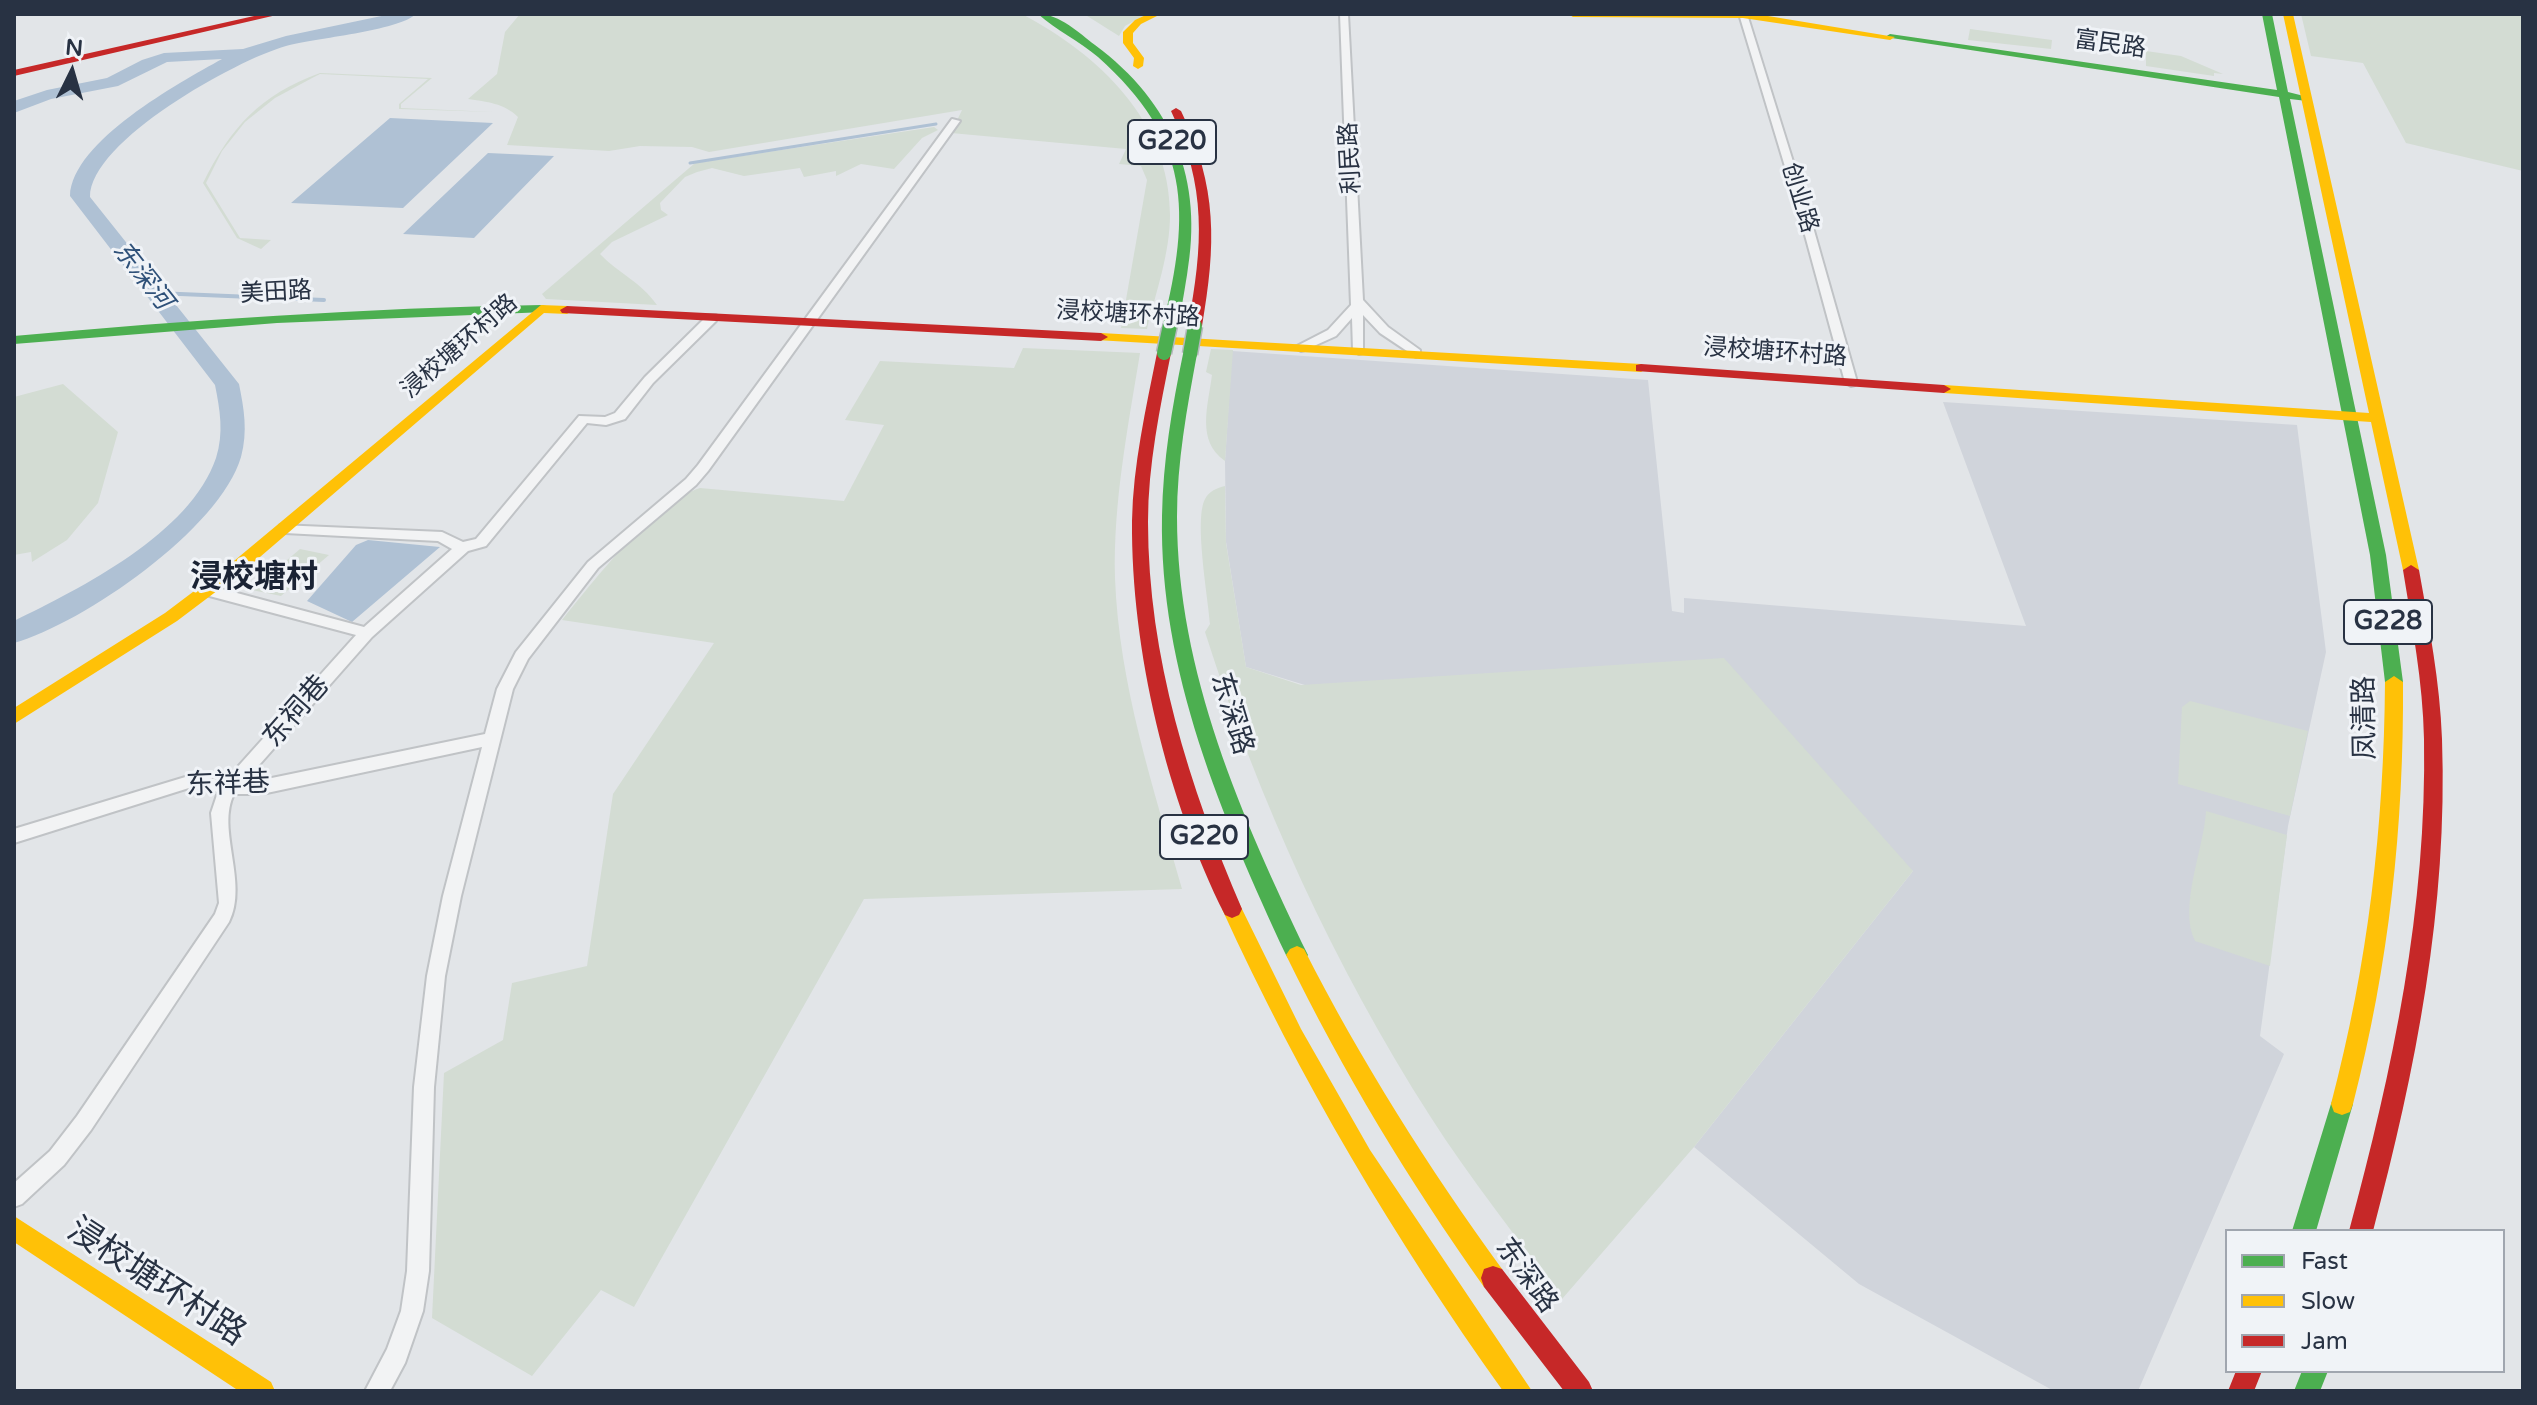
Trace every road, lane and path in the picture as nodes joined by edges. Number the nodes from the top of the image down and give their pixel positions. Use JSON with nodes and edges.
{"nodes":[{"id":1,"x":246,"y":14,"type":"edge"},
{"id":2,"x":276,"y":14,"type":"edge"},
{"id":3,"x":1043,"y":14,"type":"edge"},
{"id":4,"x":1066,"y":14,"type":"edge"},
{"id":5,"x":1156,"y":14,"type":"edge"},
{"id":6,"x":1344,"y":14,"type":"edge"},
{"id":7,"x":1573,"y":14,"type":"edge"},
{"id":8,"x":1743,"y":14,"type":"edge"},
{"id":9,"x":2267,"y":14,"type":"edge"},
{"id":10,"x":2288,"y":14,"type":"edge"},
{"id":11,"x":14,"y":66,"type":"edge"},
{"id":12,"x":1138,"y":66,"type":"junction"},
{"id":13,"x":14,"y":73,"type":"edge"},
{"id":14,"x":2284,"y":94,"type":"junction"},
{"id":15,"x":2307,"y":98,"type":"junction"},
{"id":16,"x":955,"y":121,"type":"dead end"},
{"id":17,"x":1359,"y":303,"type":"junction"},
{"id":18,"x":541,"y":309,"type":"junction"},
{"id":19,"x":712,"y":318,"type":"junction"},
{"id":20,"x":809,"y":323,"type":"junction"},
{"id":21,"x":14,"y":340,"type":"edge"},
{"id":22,"x":1301,"y":347,"type":"junction"},
{"id":23,"x":1359,"y":350,"type":"junction"},
{"id":24,"x":1416,"y":353,"type":"junction"},
{"id":25,"x":1851,"y":382,"type":"junction"},
{"id":26,"x":2348,"y":416,"type":"junction"},
{"id":27,"x":2378,"y":418,"type":"junction"},
{"id":28,"x":285,"y":528,"type":"junction"},
{"id":29,"x":463,"y":547,"type":"junction"},
{"id":30,"x":207,"y":590,"type":"junction"},
{"id":31,"x":367,"y":633,"type":"junction"},
{"id":32,"x":14,"y":717,"type":"edge"},
{"id":33,"x":492,"y":739,"type":"junction"},
{"id":34,"x":229,"y":788,"type":"junction"},
{"id":35,"x":14,"y":836,"type":"edge"},
{"id":36,"x":14,"y":1197,"type":"edge"},
{"id":37,"x":14,"y":1228,"type":"edge"},
{"id":38,"x":2305,"y":1229,"type":"edge"},
{"id":39,"x":2362,"y":1229,"type":"edge"},
{"id":40,"x":262,"y":1391,"type":"edge"},
{"id":41,"x":377,"y":1391,"type":"edge"},
{"id":42,"x":1519,"y":1391,"type":"edge"},
{"id":43,"x":1580,"y":1391,"type":"edge"}],
"edges":[{"from":1,"to":11,"type":"main road"},
{"from":2,"to":13,"type":"main road"},
{"from":3,"to":42,"type":"main road","number":"G220","bridge":true},
{"from":4,"to":12,"type":"main road","name":"东深路","number":"G220"},
{"from":5,"to":12,"type":"main road"},
{"from":6,"to":17,"type":"street","name":"利民路"},
{"from":7,"to":8,"type":"main road","name":"富民路"},
{"from":8,"to":14,"type":"main road","name":"富民路"},
{"from":8,"to":25,"type":"street","name":"创业路"},
{"from":9,"to":14,"type":"main road","name":"凤清路","number":"G228"},
{"from":10,"to":15,"type":"main road","number":"G228"},
{"from":12,"to":43,"type":"main road","name":"东深路","number":"G220","bridge":true},
{"from":14,"to":15,"type":"main road","name":"富民路"},
{"from":14,"to":26,"type":"main road","name":"凤清路","number":"G228"},
{"from":15,"to":27,"type":"main road","number":"G228"},
{"from":16,"to":20,"type":"street"},
{"from":17,"to":22,"type":"street"},
{"from":17,"to":23,"type":"street","name":"利民路"},
{"from":17,"to":24,"type":"street"},
{"from":18,"to":19,"type":"main road","name":"浸校塘环村路"},
{"from":18,"to":21,"type":"main road","name":"美田路"},
{"from":18,"to":28,"type":"main road","name":"浸校塘环村路"},
{"from":19,"to":20,"type":"main road","name":"浸校塘环村路"},
{"from":19,"to":29,"type":"street","name":"东祠巷"},
{"from":20,"to":22,"type":"main road","name":"浸校塘环村路"},
{"from":20,"to":33,"type":"street"},
{"from":22,"to":23,"type":"main road","name":"浸校塘环村路"},
{"from":23,"to":24,"type":"main road","name":"浸校塘环村路"},
{"from":24,"to":25,"type":"main road","name":"浸校塘环村路"},
{"from":25,"to":26,"type":"main road","name":"浸校塘环村路"},
{"from":26,"to":27,"type":"main road","name":"浸校塘环村路"},
{"from":26,"to":38,"type":"main road","name":"凤清路","number":"G228"},
{"from":27,"to":39,"type":"main road","number":"G228"},
{"from":28,"to":29,"type":"street"},
{"from":28,"to":30,"type":"main road","name":"浸校塘环村路"},
{"from":29,"to":31,"type":"street","name":"东祠巷"},
{"from":30,"to":31,"type":"street"},
{"from":30,"to":32,"type":"main road","name":"浸校塘环村路"},
{"from":31,"to":34,"type":"street","name":"东祠巷"},
{"from":33,"to":34,"type":"street","name":"东祥巷"},
{"from":33,"to":41,"type":"street"},
{"from":34,"to":35,"type":"street","name":"东祥巷"},
{"from":34,"to":36,"type":"street"},
{"from":37,"to":40,"type":"main road","name":"浸校塘环村路"}]}
